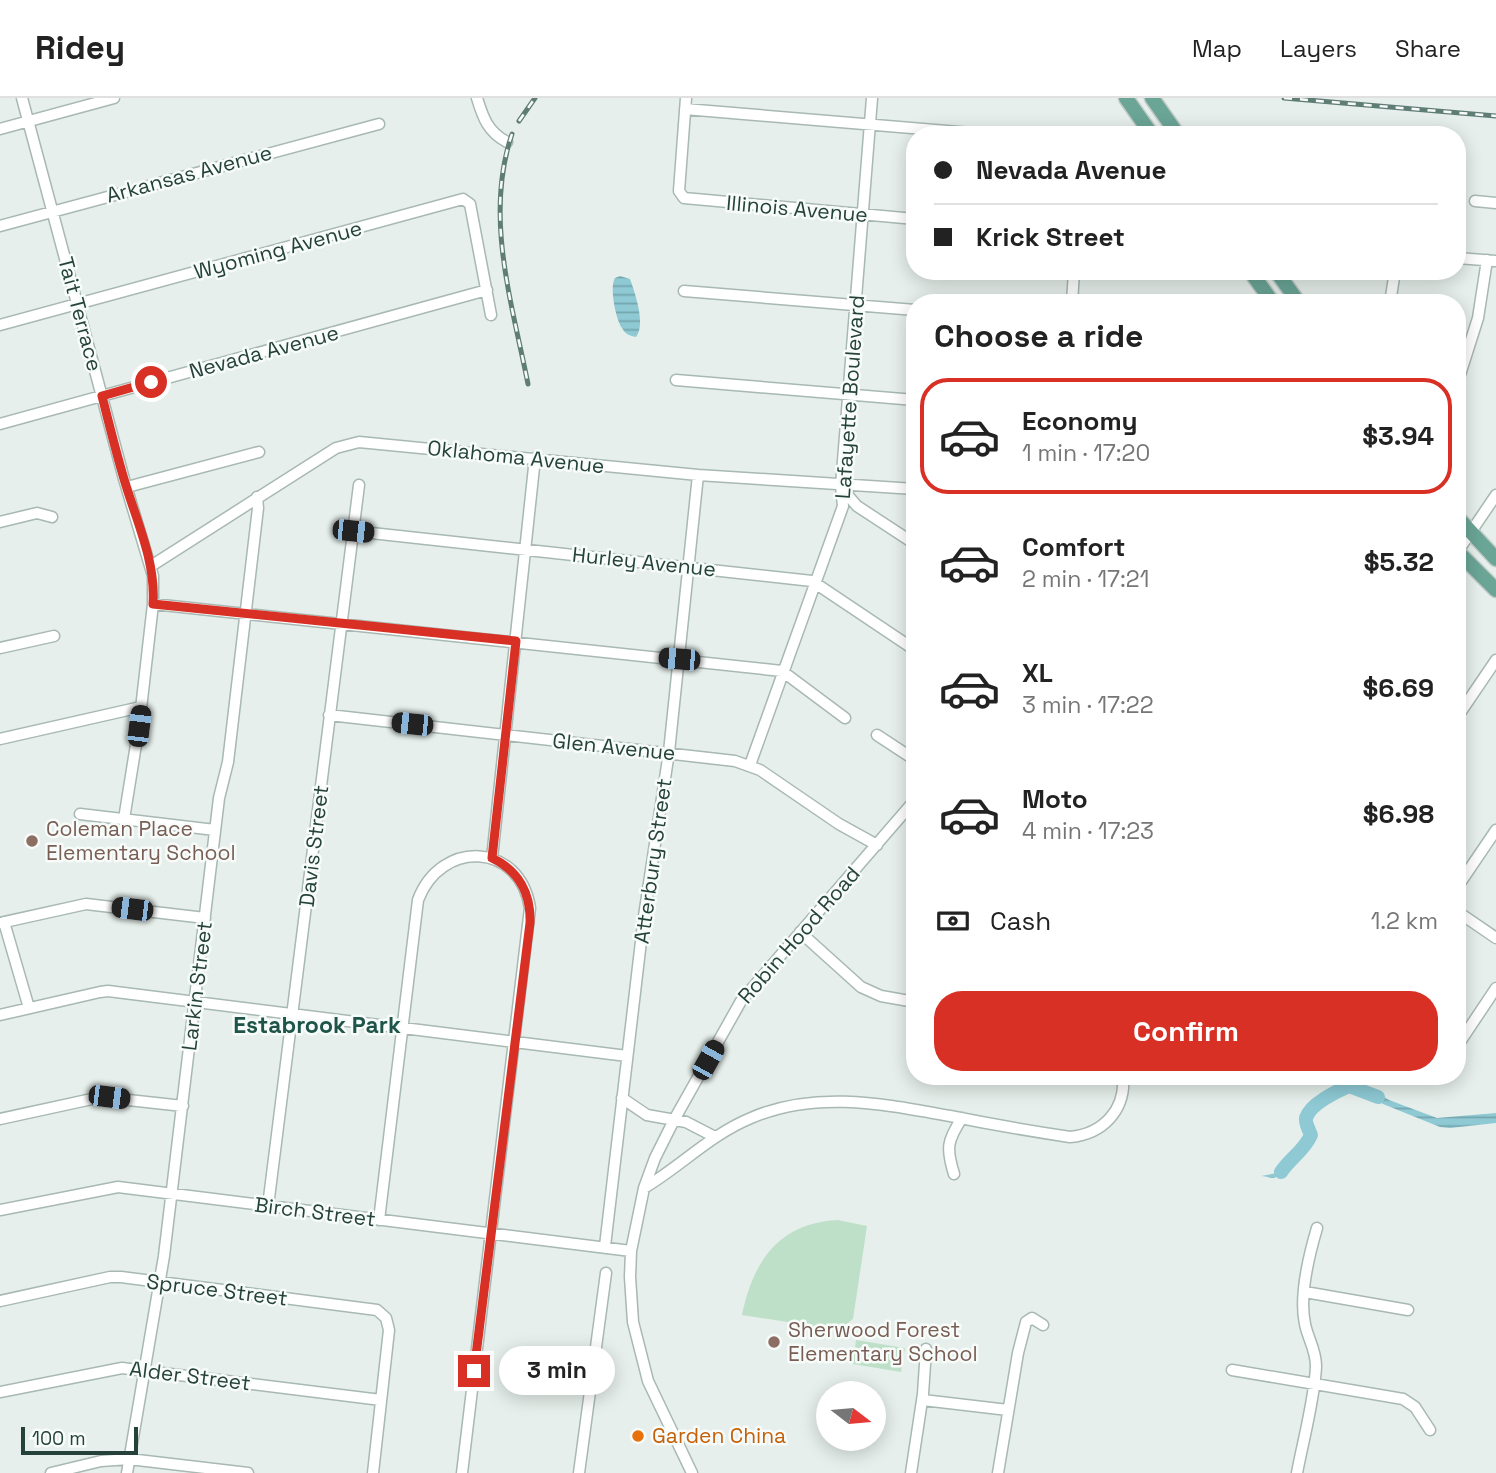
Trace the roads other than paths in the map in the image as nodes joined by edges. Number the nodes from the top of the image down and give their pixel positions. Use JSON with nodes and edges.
{"nodes":[{"id":1,"x":22,"y":98,"type":"edge"},
{"id":2,"x":114,"y":98,"type":"edge"},
{"id":3,"x":477,"y":98,"type":"edge"},
{"id":4,"x":872,"y":98,"type":"edge"},
{"id":5,"x":1126,"y":98,"type":"edge"},
{"id":6,"x":1152,"y":98,"type":"edge"},
{"id":7,"x":685,"y":104,"type":"edge"},
{"id":8,"x":29,"y":121,"type":"junction"},
{"id":9,"x":379,"y":124,"type":"dead end"},
{"id":10,"x":870,"y":124,"type":"junction"},
{"id":11,"x":1146,"y":126,"type":"edge"},
{"id":12,"x":1172,"y":126,"type":"edge"},
{"id":13,"x":906,"y":127,"type":"edge"},
{"id":14,"x":0,"y":129,"type":"edge"},
{"id":15,"x":507,"y":142,"type":"dead end"},
{"id":16,"x":1475,"y":201,"type":"dead end"},
{"id":17,"x":1496,"y":203,"type":"edge"},
{"id":18,"x":52,"y":211,"type":"junction"},
{"id":19,"x":863,"y":215,"type":"junction"},
{"id":20,"x":906,"y":218,"type":"edge"},
{"id":21,"x":0,"y":226,"type":"edge"},
{"id":22,"x":1466,"y":258,"type":"edge"},
{"id":23,"x":1491,"y":260,"type":"edge"},
{"id":24,"x":487,"y":289,"type":"junction"},
{"id":25,"x":684,"y":291,"type":"dead end"},
{"id":26,"x":77,"y":303,"type":"junction"},
{"id":27,"x":856,"y":305,"type":"junction"},
{"id":28,"x":906,"y":309,"type":"edge"},
{"id":29,"x":491,"y":315,"type":"dead end"},
{"id":30,"x":0,"y":325,"type":"edge"},
{"id":31,"x":1466,"y":356,"type":"edge"},
{"id":32,"x":676,"y":380,"type":"dead end"},
{"id":33,"x":848,"y":395,"type":"junction"},
{"id":34,"x":102,"y":396,"type":"junction"},
{"id":35,"x":906,"y":399,"type":"edge"},
{"id":36,"x":0,"y":424,"type":"edge"},
{"id":37,"x":258,"y":452,"type":"dead end"},
{"id":38,"x":535,"y":458,"type":"junction"},
{"id":39,"x":698,"y":475,"type":"junction"},
{"id":40,"x":359,"y":485,"type":"dead end"},
{"id":41,"x":841,"y":486,"type":"junction"},
{"id":42,"x":127,"y":487,"type":"junction"},
{"id":43,"x":906,"y":489,"type":"edge"},
{"id":44,"x":1496,"y":495,"type":"edge"},
{"id":45,"x":257,"y":497,"type":"junction"},
{"id":46,"x":52,"y":517,"type":"dead end"},
{"id":47,"x":0,"y":522,"type":"edge"},
{"id":48,"x":1466,"y":528,"type":"edge"},
{"id":49,"x":353,"y":531,"type":"junction"},
{"id":50,"x":1470,"y":533,"type":"junction"},
{"id":51,"x":906,"y":538,"type":"edge"},
{"id":52,"x":1466,"y":539,"type":"edge"},
{"id":53,"x":526,"y":550,"type":"junction"},
{"id":54,"x":1466,"y":559,"type":"edge"},
{"id":55,"x":1496,"y":559,"type":"edge"},
{"id":56,"x":151,"y":566,"type":"junction"},
{"id":57,"x":690,"y":567,"type":"junction"},
{"id":58,"x":816,"y":583,"type":"junction"},
{"id":59,"x":1496,"y":590,"type":"edge"},
{"id":60,"x":153,"y":604,"type":"junction"},
{"id":61,"x":245,"y":613,"type":"junction"},
{"id":62,"x":341,"y":623,"type":"junction"},
{"id":63,"x":54,"y":636,"type":"dead end"},
{"id":64,"x":516,"y":641,"type":"junction"},
{"id":65,"x":906,"y":644,"type":"edge"},
{"id":66,"x":0,"y":648,"type":"edge"},
{"id":67,"x":679,"y":659,"type":"junction"},
{"id":68,"x":1496,"y":660,"type":"edge"},
{"id":69,"x":784,"y":672,"type":"junction"},
{"id":70,"x":1466,"y":704,"type":"edge"},
{"id":71,"x":141,"y":707,"type":"junction"},
{"id":72,"x":329,"y":715,"type":"junction"},
{"id":73,"x":845,"y":718,"type":"dead end"},
{"id":74,"x":506,"y":734,"type":"junction"},
{"id":75,"x":877,"y":736,"type":"dead end"},
{"id":76,"x":0,"y":739,"type":"edge"},
{"id":77,"x":669,"y":752,"type":"junction"},
{"id":78,"x":906,"y":754,"type":"edge"},
{"id":79,"x":750,"y":765,"type":"junction"},
{"id":80,"x":906,"y":811,"type":"edge"},
{"id":81,"x":80,"y":814,"type":"dead end"},
{"id":82,"x":124,"y":819,"type":"junction"},
{"id":83,"x":215,"y":830,"type":"junction"},
{"id":84,"x":1496,"y":830,"type":"edge"},
{"id":85,"x":877,"y":845,"type":"junction"},
{"id":86,"x":492,"y":858,"type":"junction"},
{"id":87,"x":1466,"y":874,"type":"edge"},
{"id":88,"x":1466,"y":917,"type":"edge"},
{"id":89,"x":205,"y":918,"type":"junction"},
{"id":90,"x":2,"y":922,"type":"edge"},
{"id":91,"x":800,"y":932,"type":"junction"},
{"id":92,"x":1496,"y":938,"type":"edge"},
{"id":93,"x":1496,"y":988,"type":"edge"},
{"id":94,"x":906,"y":1000,"type":"edge"},
{"id":95,"x":195,"y":1002,"type":"junction"},
{"id":96,"x":29,"y":1008,"type":"junction"},
{"id":97,"x":0,"y":1015,"type":"edge"},
{"id":98,"x":293,"y":1015,"type":"junction"},
{"id":99,"x":402,"y":1028,"type":"junction"},
{"id":100,"x":1466,"y":1033,"type":"edge"},
{"id":101,"x":515,"y":1042,"type":"junction"},
{"id":102,"x":627,"y":1056,"type":"junction"},
{"id":103,"x":1123,"y":1085,"type":"edge"},
{"id":104,"x":622,"y":1098,"type":"junction"},
{"id":105,"x":183,"y":1106,"type":"junction"},
{"id":106,"x":962,"y":1118,"type":"junction"},
{"id":107,"x":0,"y":1119,"type":"edge"},
{"id":108,"x":674,"y":1120,"type":"junction"},
{"id":109,"x":715,"y":1137,"type":"junction"},
{"id":110,"x":954,"y":1174,"type":"dead end"},
{"id":111,"x":644,"y":1188,"type":"junction"},
{"id":112,"x":172,"y":1194,"type":"junction"},
{"id":113,"x":268,"y":1206,"type":"junction"},
{"id":114,"x":0,"y":1210,"type":"edge"},
{"id":115,"x":379,"y":1220,"type":"junction"},
{"id":116,"x":1317,"y":1228,"type":"dead end"},
{"id":117,"x":491,"y":1233,"type":"junction"},
{"id":118,"x":605,"y":1246,"type":"junction"},
{"id":119,"x":631,"y":1251,"type":"junction"},
{"id":120,"x":606,"y":1272,"type":"dead end"},
{"id":121,"x":160,"y":1282,"type":"junction"},
{"id":122,"x":1305,"y":1293,"type":"junction"},
{"id":123,"x":0,"y":1301,"type":"edge"},
{"id":124,"x":1408,"y":1310,"type":"dead end"},
{"id":125,"x":1043,"y":1325,"type":"dead end"},
{"id":126,"x":926,"y":1349,"type":"dead end"},
{"id":127,"x":143,"y":1370,"type":"junction"},
{"id":128,"x":1232,"y":1370,"type":"dead end"},
{"id":129,"x":1313,"y":1384,"type":"junction"},
{"id":130,"x":0,"y":1392,"type":"edge"},
{"id":131,"x":381,"y":1400,"type":"junction"},
{"id":132,"x":923,"y":1400,"type":"junction"},
{"id":133,"x":1008,"y":1410,"type":"junction"},
{"id":134,"x":1430,"y":1430,"type":"dead end"},
{"id":135,"x":129,"y":1459,"type":"junction"},
{"id":136,"x":51,"y":1473,"type":"edge"},
{"id":137,"x":127,"y":1473,"type":"edge"},
{"id":138,"x":248,"y":1473,"type":"edge"},
{"id":139,"x":373,"y":1473,"type":"edge"},
{"id":140,"x":462,"y":1473,"type":"edge"},
{"id":141,"x":579,"y":1473,"type":"edge"},
{"id":142,"x":692,"y":1473,"type":"edge"},
{"id":143,"x":911,"y":1473,"type":"edge"},
{"id":144,"x":998,"y":1473,"type":"edge"},
{"id":145,"x":1297,"y":1473,"type":"edge"}],
"edges":[{"from":1,"to":8,"type":"street","name":"Tait Terrace"},
{"from":2,"to":8,"type":"street"},
{"from":3,"to":15,"type":"street"},
{"from":4,"to":10,"type":"street","name":"Lafayette Boulevard"},
{"from":5,"to":11,"type":"main road"},
{"from":6,"to":12,"type":"main road"},
{"from":7,"to":10,"type":"street"},
{"from":7,"to":19,"type":"street","name":"Illinois Avenue"},
{"from":8,"to":14,"type":"street"},
{"from":8,"to":18,"type":"street","name":"Tait Terrace"},
{"from":9,"to":18,"type":"street","name":"Arkansas Avenue"},
{"from":10,"to":13,"type":"street"},
{"from":10,"to":19,"type":"street","name":"Lafayette Boulevard"},
{"from":16,"to":17,"type":"street"},
{"from":18,"to":21,"type":"street","name":"Arkansas Avenue"},
{"from":18,"to":26,"type":"street","name":"Tait Terrace"},
{"from":19,"to":20,"type":"street","name":"Illinois Avenue"},
{"from":19,"to":27,"type":"street","name":"Lafayette Boulevard"},
{"from":22,"to":23,"type":"street"},
{"from":23,"to":31,"type":"street"},
{"from":24,"to":26,"type":"street","name":"Wyoming Avenue"},
{"from":24,"to":29,"type":"street"},
{"from":24,"to":34,"type":"street","name":"Nevada Avenue"},
{"from":25,"to":27,"type":"street"},
{"from":26,"to":30,"type":"street","name":"Wyoming Avenue"},
{"from":26,"to":34,"type":"street","name":"Tait Terrace"},
{"from":27,"to":28,"type":"street"},
{"from":27,"to":33,"type":"street","name":"Lafayette Boulevard"},
{"from":32,"to":33,"type":"street"},
{"from":33,"to":35,"type":"street"},
{"from":33,"to":41,"type":"street","name":"Lafayette Boulevard"},
{"from":34,"to":36,"type":"street","name":"Nevada Avenue"},
{"from":34,"to":42,"type":"street","name":"Tait Terrace"},
{"from":37,"to":42,"type":"street"},
{"from":38,"to":39,"type":"street","name":"Oklahoma Avenue"},
{"from":38,"to":45,"type":"street","name":"Oklahoma Avenue"},
{"from":38,"to":53,"type":"street"},
{"from":39,"to":41,"type":"street","name":"Oklahoma Avenue"},
{"from":39,"to":57,"type":"street","name":"Atterbury Street"},
{"from":40,"to":49,"type":"street","name":"Davis Street"},
{"from":41,"to":43,"type":"street","name":"Oklahoma Avenue"},
{"from":41,"to":51,"type":"street"},
{"from":41,"to":58,"type":"street","name":"Lafayette Boulevard"},
{"from":42,"to":56,"type":"street","name":"Tait Terrace"},
{"from":44,"to":50,"type":"street"},
{"from":45,"to":56,"type":"street","name":"Oklahoma Avenue"},
{"from":45,"to":61,"type":"street","name":"Larkin Street"},
{"from":46,"to":47,"type":"street"},
{"from":48,"to":50,"type":"main road"},
{"from":49,"to":53,"type":"street","name":"Hurley Avenue"},
{"from":49,"to":62,"type":"street","name":"Davis Street"},
{"from":50,"to":52,"type":"street"},
{"from":50,"to":55,"type":"main road"},
{"from":53,"to":57,"type":"street","name":"Hurley Avenue"},
{"from":53,"to":64,"type":"street"},
{"from":54,"to":59,"type":"main road"},
{"from":56,"to":60,"type":"street","name":"Tait Terrace"},
{"from":57,"to":58,"type":"street","name":"Hurley Avenue"},
{"from":57,"to":67,"type":"street","name":"Atterbury Street"},
{"from":58,"to":65,"type":"street","name":"Hurley Avenue"},
{"from":58,"to":69,"type":"street","name":"Lafayette Boulevard"},
{"from":60,"to":61,"type":"street"},
{"from":60,"to":71,"type":"street","name":"Tait Terrace"},
{"from":61,"to":62,"type":"street"},
{"from":61,"to":83,"type":"street","name":"Larkin Street"},
{"from":62,"to":64,"type":"street"},
{"from":62,"to":72,"type":"street","name":"Davis Street"},
{"from":63,"to":66,"type":"street"},
{"from":64,"to":67,"type":"street"},
{"from":64,"to":74,"type":"street"},
{"from":67,"to":69,"type":"street"},
{"from":67,"to":77,"type":"street","name":"Atterbury Street"},
{"from":68,"to":70,"type":"street"},
{"from":69,"to":73,"type":"street"},
{"from":69,"to":79,"type":"street","name":"Lafayette Boulevard"},
{"from":71,"to":76,"type":"street"},
{"from":71,"to":82,"type":"street","name":"Tait Terrace"},
{"from":72,"to":74,"type":"street","name":"Glen Avenue"},
{"from":72,"to":98,"type":"street","name":"Davis Street"},
{"from":74,"to":77,"type":"street","name":"Glen Avenue"},
{"from":74,"to":86,"type":"street"},
{"from":75,"to":78,"type":"street"},
{"from":77,"to":79,"type":"street","name":"Glen Avenue"},
{"from":77,"to":102,"type":"street","name":"Atterbury Street"},
{"from":79,"to":85,"type":"street","name":"Glen Avenue"},
{"from":80,"to":85,"type":"street","name":"Robin Hood Road"},
{"from":81,"to":82,"type":"street"},
{"from":82,"to":83,"type":"street"},
{"from":83,"to":89,"type":"street","name":"Larkin Street"},
{"from":84,"to":87,"type":"street"},
{"from":85,"to":91,"type":"street","name":"Robin Hood Road"},
{"from":86,"to":99,"type":"street"},
{"from":86,"to":101,"type":"street"},
{"from":88,"to":92,"type":"street"},
{"from":89,"to":90,"type":"street"},
{"from":89,"to":95,"type":"street","name":"Larkin Street"},
{"from":90,"to":96,"type":"street"},
{"from":91,"to":94,"type":"street"},
{"from":91,"to":108,"type":"street","name":"Robin Hood Road"},
{"from":93,"to":100,"type":"street"},
{"from":95,"to":96,"type":"street"},
{"from":95,"to":98,"type":"street"},
{"from":95,"to":105,"type":"street","name":"Larkin Street"},
{"from":96,"to":97,"type":"street"},
{"from":98,"to":99,"type":"street"},
{"from":98,"to":113,"type":"street","name":"Davis Street"},
{"from":99,"to":101,"type":"street"},
{"from":99,"to":115,"type":"street"},
{"from":101,"to":102,"type":"street"},
{"from":101,"to":117,"type":"street"},
{"from":102,"to":104,"type":"street","name":"Atterbury Street"},
{"from":103,"to":106,"type":"street"},
{"from":104,"to":108,"type":"street"},
{"from":104,"to":118,"type":"street","name":"Atterbury Street"},
{"from":105,"to":107,"type":"street"},
{"from":105,"to":112,"type":"street","name":"Larkin Street"},
{"from":106,"to":109,"type":"street"},
{"from":106,"to":110,"type":"street"},
{"from":108,"to":109,"type":"street"},
{"from":108,"to":111,"type":"street","name":"Robin Hood Road"},
{"from":109,"to":111,"type":"street"},
{"from":111,"to":119,"type":"street","name":"Robin Hood Road"},
{"from":112,"to":113,"type":"street","name":"Birch Street"},
{"from":112,"to":114,"type":"street","name":"Birch Street"},
{"from":112,"to":121,"type":"street","name":"Larkin Street"},
{"from":113,"to":115,"type":"street","name":"Birch Street"},
{"from":115,"to":117,"type":"street","name":"Birch Street"},
{"from":116,"to":122,"type":"street"},
{"from":117,"to":118,"type":"street","name":"Birch Street"},
{"from":117,"to":140,"type":"street"},
{"from":118,"to":119,"type":"street","name":"Birch Street"},
{"from":119,"to":142,"type":"street","name":"Robin Hood Road"},
{"from":120,"to":141,"type":"street"},
{"from":121,"to":123,"type":"street","name":"Spruce Street"},
{"from":121,"to":127,"type":"street","name":"Larkin Street"},
{"from":121,"to":131,"type":"street","name":"Spruce Street"},
{"from":122,"to":124,"type":"street"},
{"from":122,"to":129,"type":"street"},
{"from":125,"to":133,"type":"street"},
{"from":126,"to":132,"type":"street"},
{"from":127,"to":130,"type":"street","name":"Alder Street"},
{"from":127,"to":131,"type":"street","name":"Alder Street"},
{"from":127,"to":135,"type":"street","name":"Larkin Street"},
{"from":128,"to":129,"type":"street"},
{"from":129,"to":134,"type":"street"},
{"from":129,"to":145,"type":"street"},
{"from":131,"to":139,"type":"street","name":"Spruce Street"},
{"from":132,"to":133,"type":"street"},
{"from":132,"to":143,"type":"street"},
{"from":133,"to":144,"type":"street"},
{"from":135,"to":136,"type":"street"},
{"from":135,"to":137,"type":"street","name":"Larkin Street"},
{"from":135,"to":138,"type":"street"}]}
